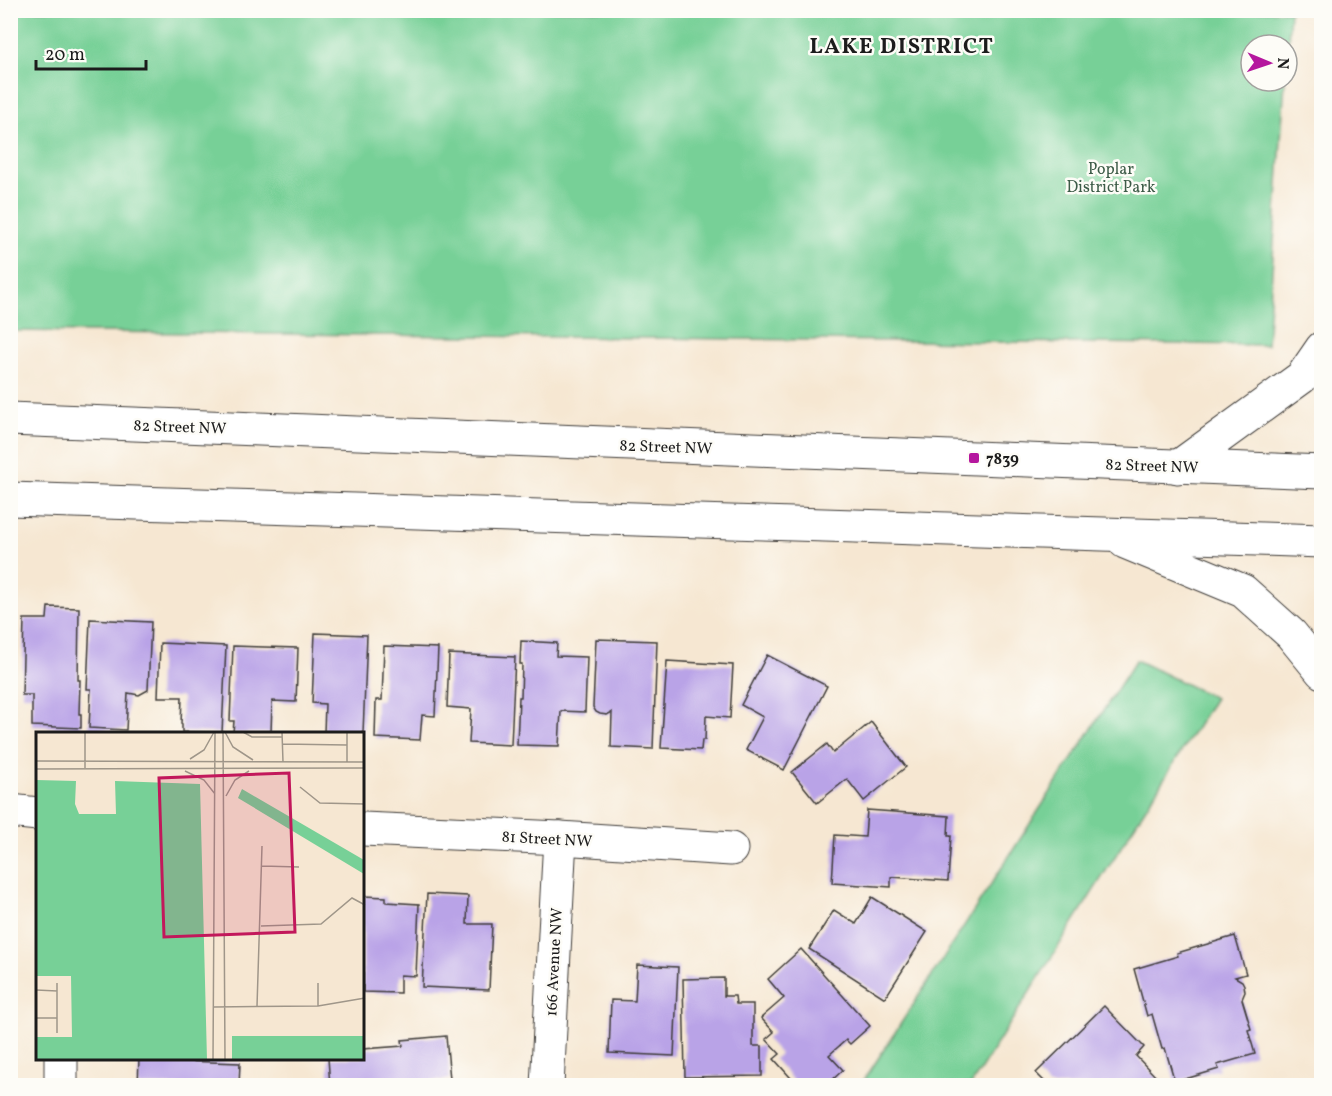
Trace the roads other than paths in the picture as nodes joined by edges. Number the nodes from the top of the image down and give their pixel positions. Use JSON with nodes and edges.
{"nodes":[{"id":1,"x":1322,"y":348,"type":"edge"},
{"id":2,"x":10,"y":419,"type":"edge"},
{"id":3,"x":1178,"y":467,"type":"junction"},
{"id":4,"x":1322,"y":472,"type":"edge"},
{"id":5,"x":10,"y":500,"type":"edge"},
{"id":6,"x":1104,"y":533,"type":"junction"},
{"id":7,"x":1322,"y":541,"type":"edge"},
{"id":8,"x":1322,"y":672,"type":"edge"},
{"id":9,"x":10,"y":811,"type":"edge"},
{"id":10,"x":36,"y":814,"type":"edge"},
{"id":11,"x":364,"y":829,"type":"edge"},
{"id":12,"x":560,"y":838,"type":"junction"},
{"id":13,"x":730,"y":849,"type":"dead end"},
{"id":14,"x":61,"y":1060,"type":"edge"},
{"id":15,"x":61,"y":1086,"type":"edge"},
{"id":16,"x":547,"y":1086,"type":"edge"}],
"edges":[{"from":1,"to":3,"type":"main road"},
{"from":2,"to":3,"type":"main road","name":"82 Street NW"},
{"from":3,"to":4,"type":"main road","name":"82 Street NW"},
{"from":5,"to":6,"type":"main road"},
{"from":6,"to":7,"type":"main road"},
{"from":6,"to":8,"type":"main road"},
{"from":9,"to":10,"type":"main road"},
{"from":11,"to":12,"type":"main road","name":"81 Street NW"},
{"from":12,"to":13,"type":"main road","name":"81 Street NW"},
{"from":12,"to":16,"type":"main road","name":"166 Avenue NW"},
{"from":14,"to":15,"type":"main road"}]}
